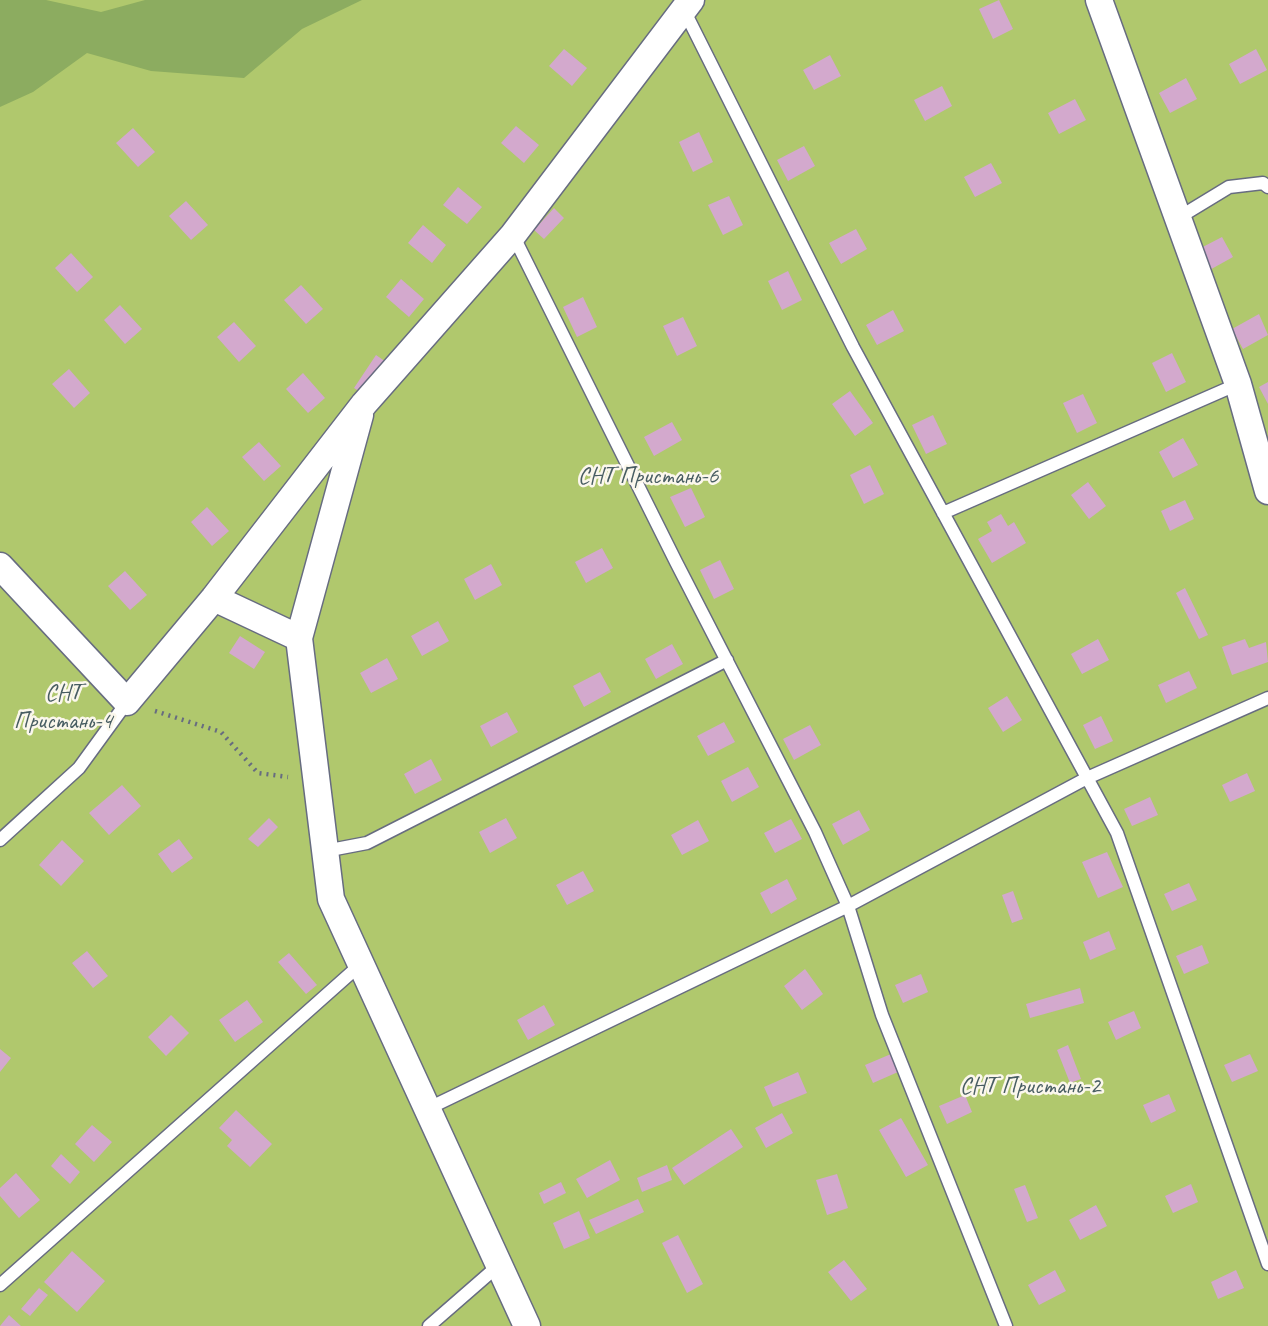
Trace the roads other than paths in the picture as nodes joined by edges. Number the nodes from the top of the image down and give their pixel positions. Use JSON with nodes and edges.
{"nodes":[{"id":1,"x":1099,"y":0,"type":"edge"},
{"id":2,"x":687,"y":5,"type":"edge"},
{"id":3,"x":1268,"y":187,"type":"edge"},
{"id":4,"x":1178,"y":218,"type":"junction"},
{"id":5,"x":513,"y":235,"type":"junction"},
{"id":6,"x":1238,"y":384,"type":"junction"},
{"id":7,"x":364,"y":404,"type":"junction"},
{"id":8,"x":1268,"y":491,"type":"edge"},
{"id":9,"x":943,"y":513,"type":"junction"},
{"id":10,"x":0,"y":566,"type":"edge"},
{"id":11,"x":214,"y":598,"type":"junction"},
{"id":12,"x":299,"y":638,"type":"junction"},
{"id":13,"x":727,"y":660,"type":"junction"},
{"id":14,"x":1268,"y":698,"type":"edge"},
{"id":15,"x":127,"y":702,"type":"junction"},
{"id":16,"x":1087,"y":778,"type":"junction"},
{"id":17,"x":0,"y":840,"type":"edge"},
{"id":18,"x":325,"y":851,"type":"junction"},
{"id":19,"x":848,"y":906,"type":"junction"},
{"id":20,"x":361,"y":964,"type":"junction"},
{"id":21,"x":427,"y":1109,"type":"junction"},
{"id":22,"x":1268,"y":1264,"type":"edge"},
{"id":23,"x":499,"y":1265,"type":"junction"},
{"id":24,"x":0,"y":1285,"type":"edge"},
{"id":25,"x":429,"y":1326,"type":"edge"},
{"id":26,"x":527,"y":1326,"type":"edge"},
{"id":27,"x":1006,"y":1326,"type":"edge"}],
"edges":[{"from":1,"to":4,"type":"street"},
{"from":2,"to":5,"type":"street"},
{"from":2,"to":9,"type":"lane"},
{"from":3,"to":4,"type":"lane"},
{"from":4,"to":6,"type":"street"},
{"from":5,"to":7,"type":"street"},
{"from":5,"to":13,"type":"lane"},
{"from":6,"to":8,"type":"street"},
{"from":6,"to":9,"type":"lane"},
{"from":7,"to":11,"type":"street"},
{"from":7,"to":12,"type":"street"},
{"from":9,"to":16,"type":"lane"},
{"from":10,"to":15,"type":"street"},
{"from":11,"to":12,"type":"street"},
{"from":11,"to":15,"type":"street"},
{"from":12,"to":18,"type":"street"},
{"from":13,"to":18,"type":"lane"},
{"from":13,"to":19,"type":"lane"},
{"from":14,"to":16,"type":"lane"},
{"from":15,"to":17,"type":"lane"},
{"from":16,"to":19,"type":"lane"},
{"from":16,"to":22,"type":"lane"},
{"from":18,"to":20,"type":"street"},
{"from":19,"to":21,"type":"lane"},
{"from":19,"to":27,"type":"lane"},
{"from":20,"to":21,"type":"street"},
{"from":20,"to":24,"type":"lane"},
{"from":21,"to":23,"type":"street"},
{"from":23,"to":25,"type":"lane"},
{"from":23,"to":26,"type":"street"}]}
